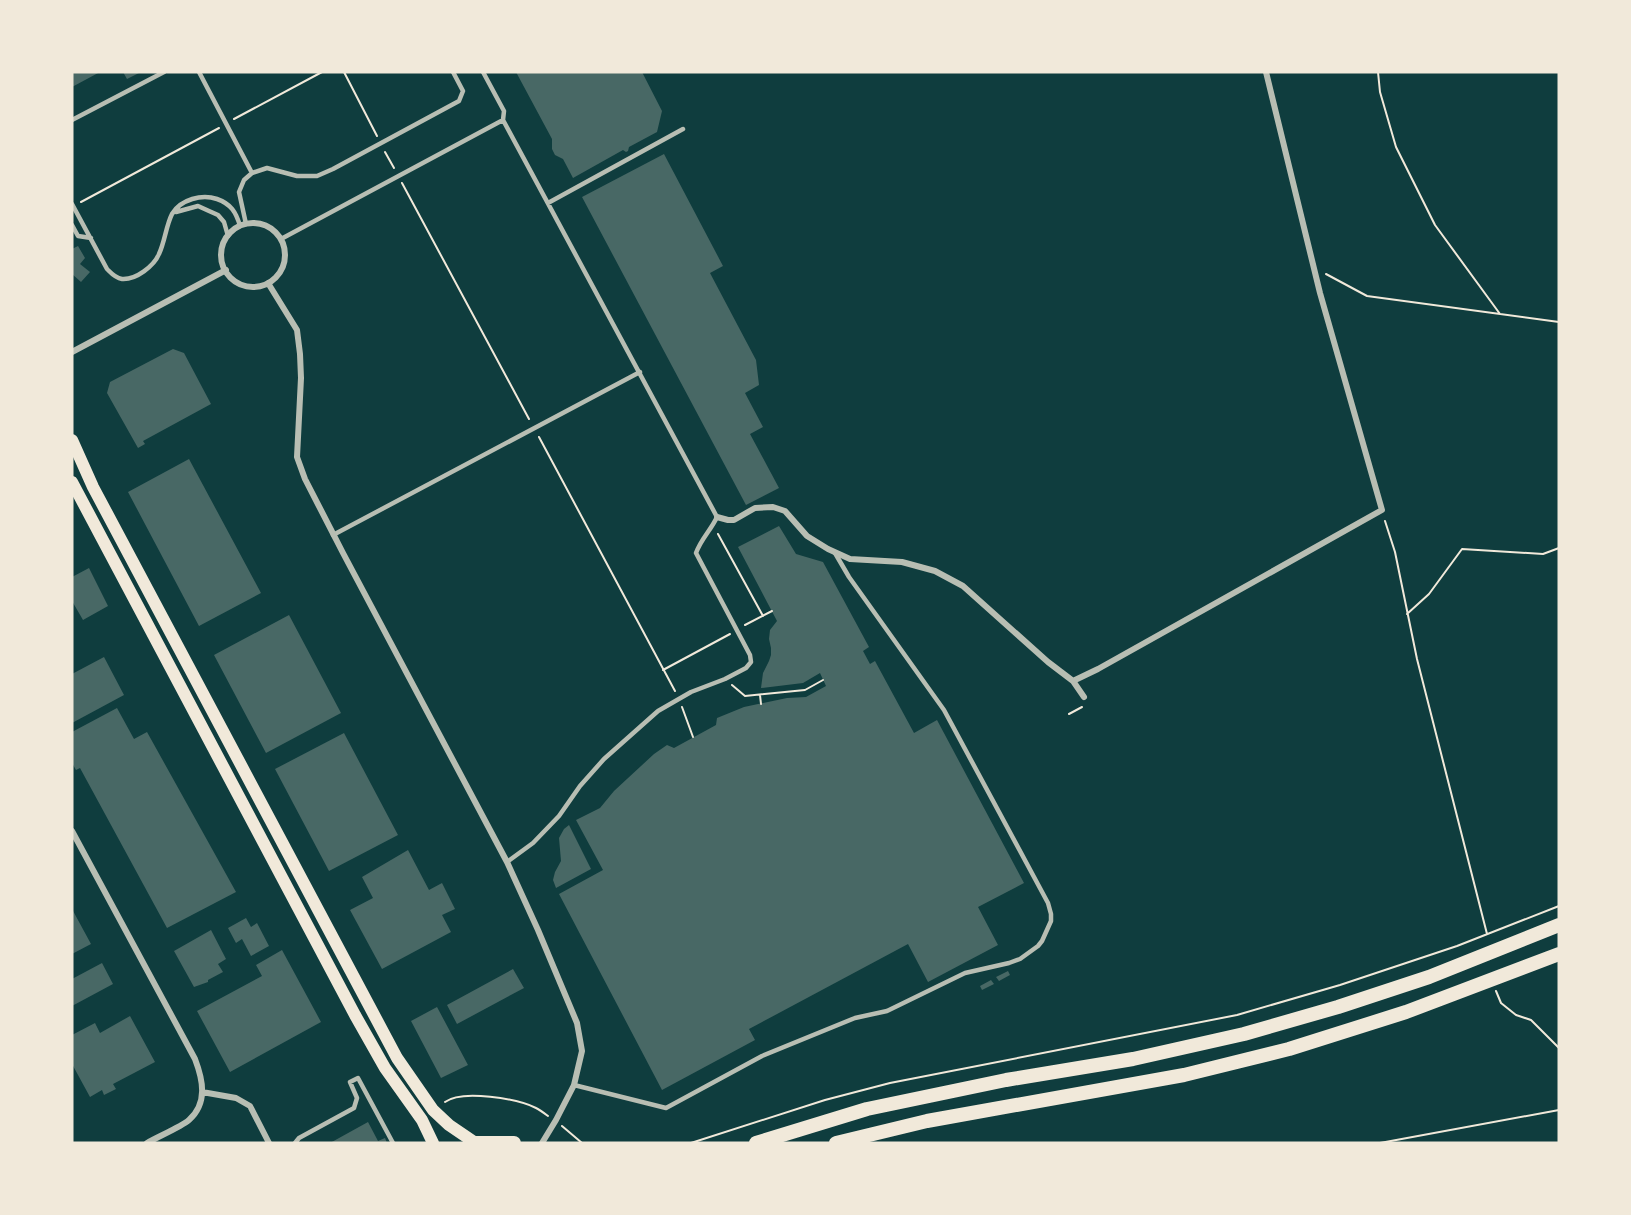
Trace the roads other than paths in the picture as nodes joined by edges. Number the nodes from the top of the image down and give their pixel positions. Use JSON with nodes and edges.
{"nodes":[{"id":1,"x":164,"y":72,"type":"edge"},
{"id":2,"x":199,"y":72,"type":"edge"},
{"id":3,"x":453,"y":72,"type":"edge"},
{"id":4,"x":483,"y":72,"type":"edge"},
{"id":5,"x":1266,"y":72,"type":"edge"},
{"id":6,"x":72,"y":120,"type":"edge"},
{"id":7,"x":503,"y":120,"type":"junction"},
{"id":8,"x":683,"y":129,"type":"dead end"},
{"id":9,"x":252,"y":173,"type":"junction"},
{"id":10,"x":548,"y":203,"type":"junction"},
{"id":11,"x":73,"y":205,"type":"edge"},
{"id":12,"x":173,"y":212,"type":"junction"},
{"id":13,"x":72,"y":225,"type":"edge"},
{"id":14,"x":243,"y":225,"type":"junction"},
{"id":15,"x":228,"y":236,"type":"junction"},
{"id":16,"x":91,"y":238,"type":"junction"},
{"id":17,"x":281,"y":239,"type":"junction"},
{"id":18,"x":226,"y":270,"type":"junction"},
{"id":19,"x":268,"y":283,"type":"junction"},
{"id":20,"x":72,"y":352,"type":"edge"},
{"id":21,"x":640,"y":372,"type":"junction"},
{"id":22,"x":72,"y":440,"type":"edge"},
{"id":23,"x":72,"y":482,"type":"edge"},
{"id":24,"x":717,"y":517,"type":"junction"},
{"id":25,"x":333,"y":535,"type":"junction"},
{"id":26,"x":835,"y":553,"type":"junction"},
{"id":27,"x":1073,"y":681,"type":"junction"},
{"id":28,"x":1084,"y":697,"type":"dead end"},
{"id":29,"x":72,"y":831,"type":"edge"},
{"id":30,"x":507,"y":862,"type":"junction"},
{"id":31,"x":1559,"y":925,"type":"edge"},
{"id":32,"x":1559,"y":954,"type":"edge"},
{"id":33,"x":574,"y":1085,"type":"junction"},
{"id":34,"x":202,"y":1092,"type":"junction"},
{"id":35,"x":147,"y":1143,"type":"edge"},
{"id":36,"x":269,"y":1143,"type":"edge"},
{"id":37,"x":295,"y":1143,"type":"edge"},
{"id":38,"x":393,"y":1143,"type":"edge"},
{"id":39,"x":433,"y":1143,"type":"edge"},
{"id":40,"x":473,"y":1143,"type":"edge"},
{"id":41,"x":514,"y":1143,"type":"edge"},
{"id":42,"x":542,"y":1143,"type":"edge"},
{"id":43,"x":756,"y":1143,"type":"edge"},
{"id":44,"x":836,"y":1143,"type":"edge"}],
"edges":[{"from":1,"to":6,"type":"lane"},
{"from":2,"to":9,"type":"lane"},
{"from":3,"to":9,"type":"lane"},
{"from":4,"to":7,"type":"lane"},
{"from":5,"to":27,"type":"street"},
{"from":7,"to":10,"type":"lane"},
{"from":7,"to":17,"type":"lane"},
{"from":8,"to":10,"type":"lane"},
{"from":9,"to":14,"type":"lane"},
{"from":10,"to":21,"type":"lane"},
{"from":11,"to":16,"type":"lane"},
{"from":12,"to":14,"type":"lane"},
{"from":12,"to":15,"type":"lane"},
{"from":12,"to":16,"type":"lane"},
{"from":13,"to":16,"type":"lane"},
{"from":14,"to":15,"type":"street"},
{"from":14,"to":17,"type":"street"},
{"from":15,"to":18,"type":"street"},
{"from":17,"to":19,"type":"street"},
{"from":18,"to":19,"type":"street"},
{"from":18,"to":20,"type":"street"},
{"from":19,"to":25,"type":"street"},
{"from":21,"to":24,"type":"lane"},
{"from":21,"to":25,"type":"lane"},
{"from":22,"to":40,"type":"main road"},
{"from":23,"to":39,"type":"main road"},
{"from":24,"to":26,"type":"street"},
{"from":24,"to":30,"type":"lane"},
{"from":25,"to":30,"type":"street"},
{"from":26,"to":27,"type":"street"},
{"from":26,"to":33,"type":"lane"},
{"from":27,"to":28,"type":"street"},
{"from":29,"to":34,"type":"street"},
{"from":30,"to":33,"type":"street"},
{"from":31,"to":43,"type":"main road"},
{"from":32,"to":44,"type":"main road"},
{"from":33,"to":42,"type":"street"},
{"from":34,"to":35,"type":"street"},
{"from":34,"to":36,"type":"street"},
{"from":37,"to":38,"type":"lane"},
{"from":40,"to":41,"type":"main road"}]}
